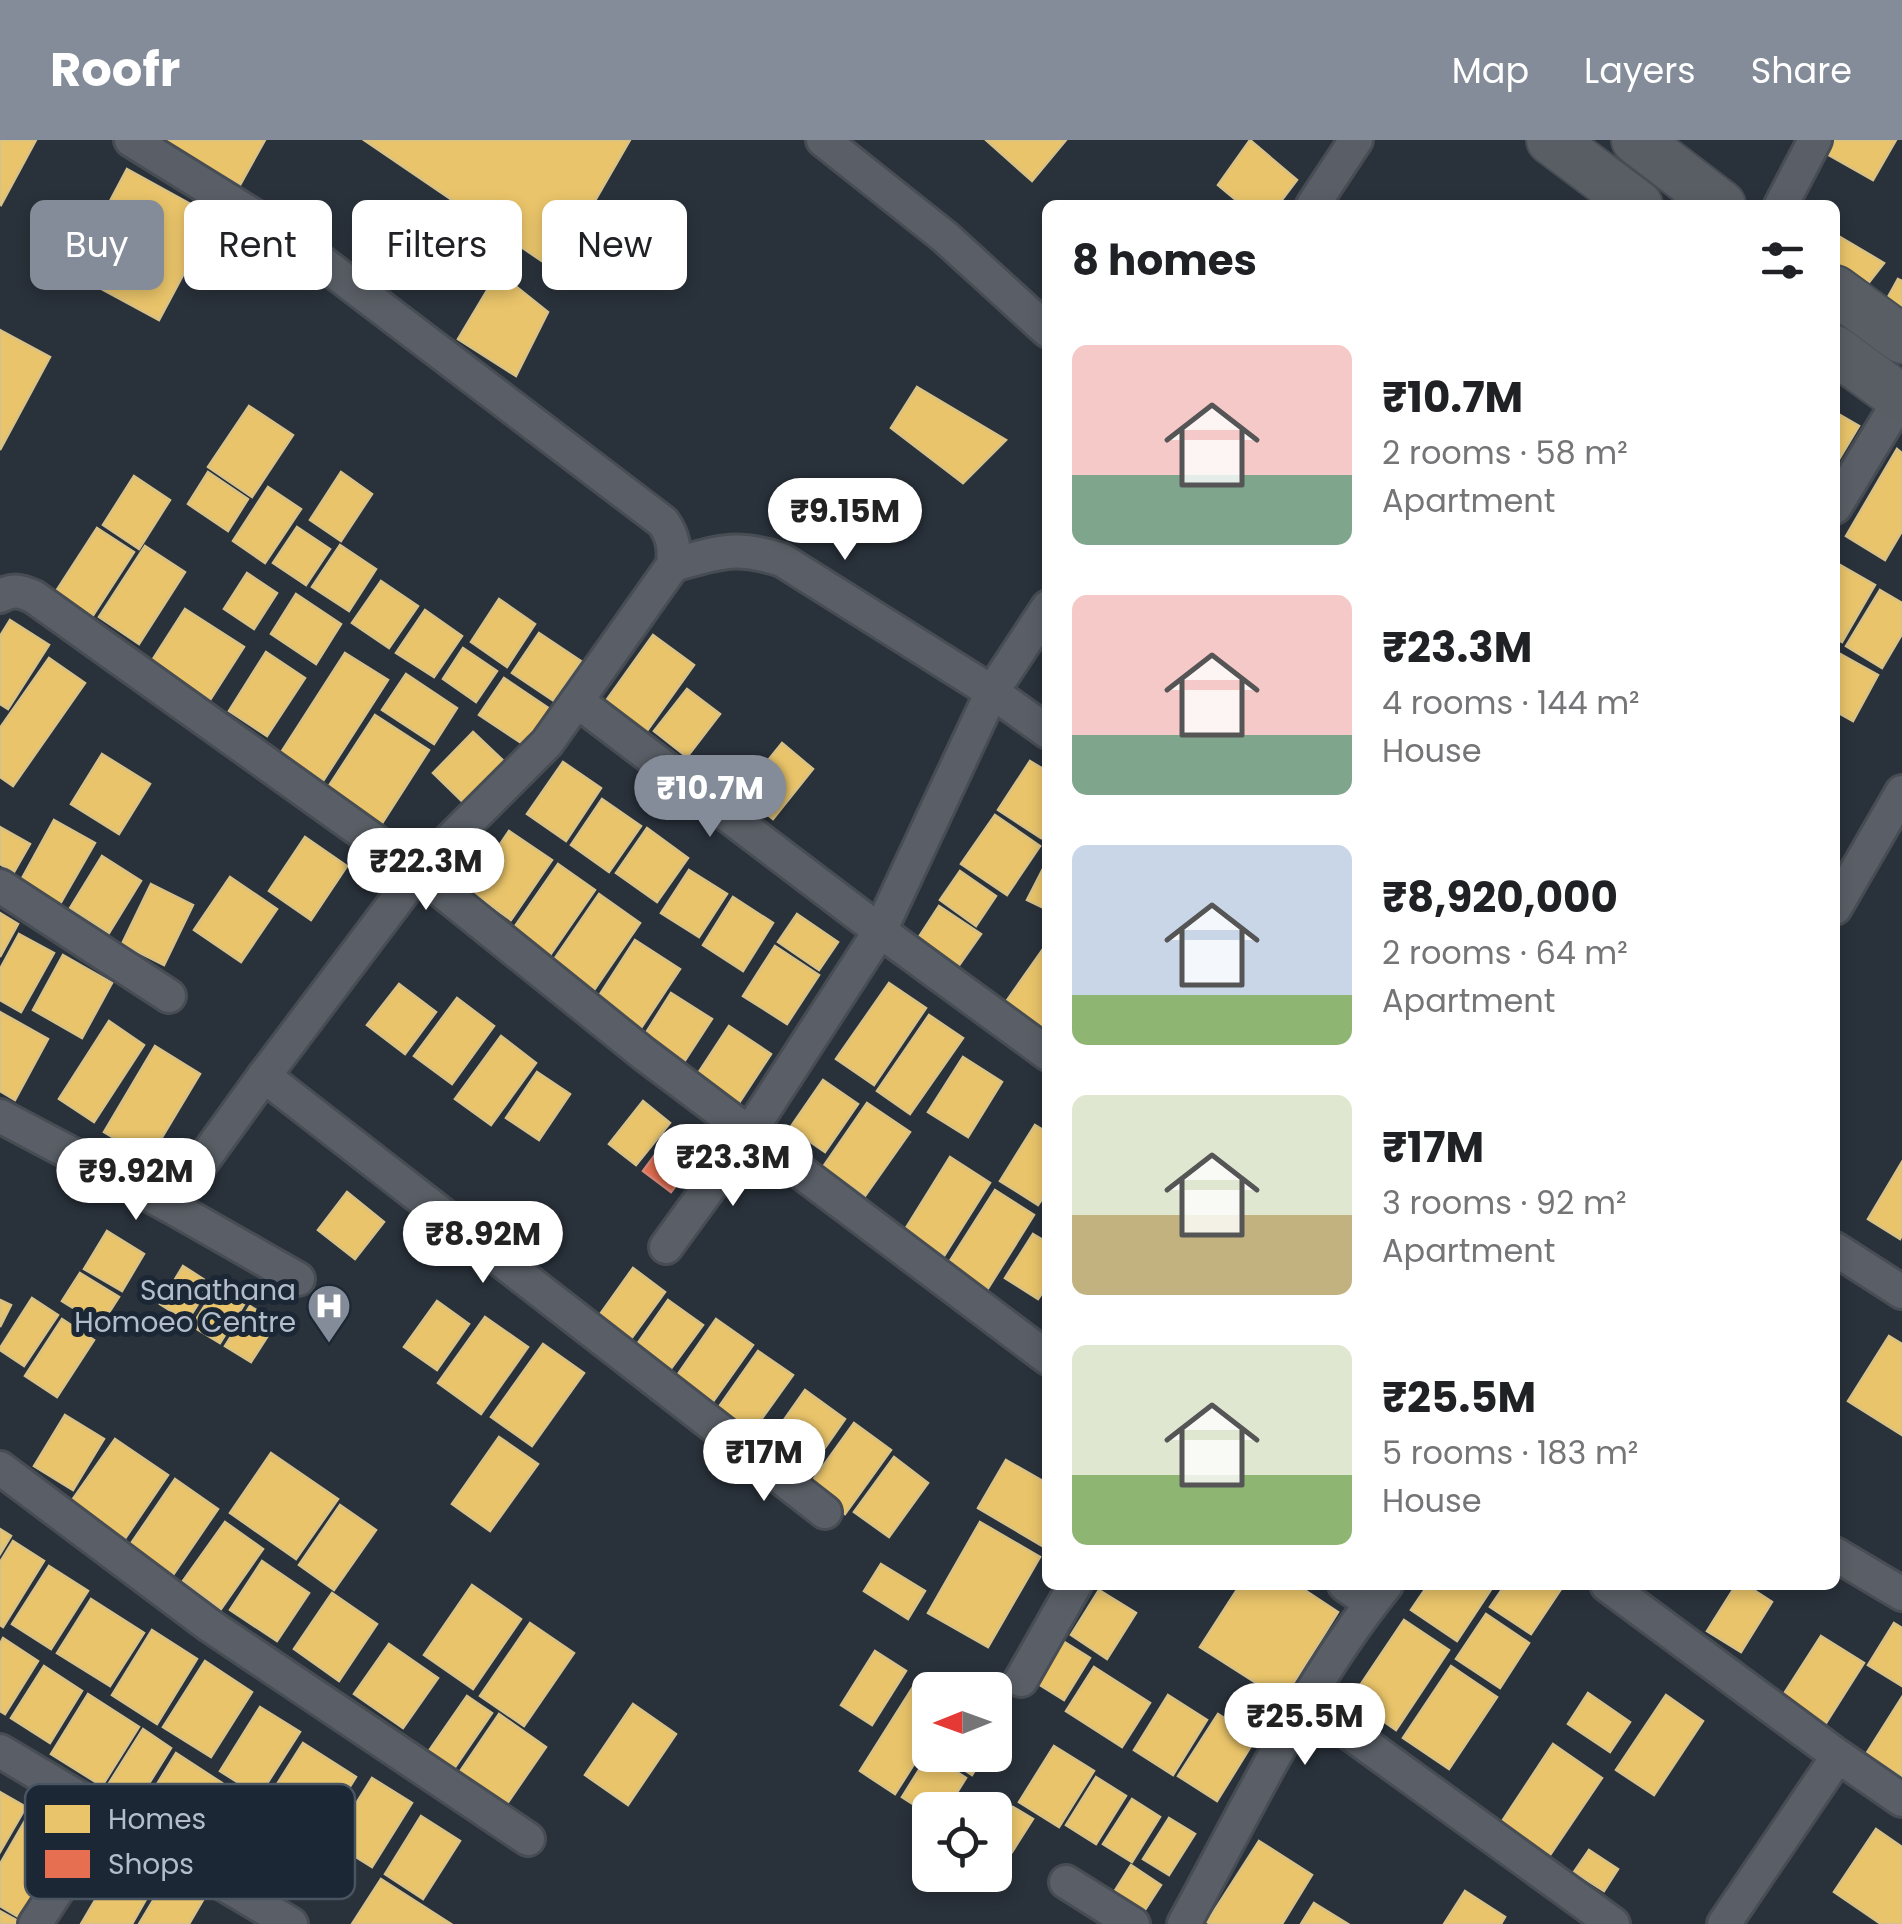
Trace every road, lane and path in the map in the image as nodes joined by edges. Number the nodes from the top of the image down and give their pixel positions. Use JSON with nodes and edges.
{"nodes":[{"id":1,"x":132,"y":140,"type":"edge"},
{"id":2,"x":823,"y":140,"type":"edge"},
{"id":3,"x":1356,"y":140,"type":"edge"},
{"id":4,"x":1551,"y":140,"type":"edge"},
{"id":5,"x":1636,"y":140,"type":"edge"},
{"id":6,"x":1815,"y":140,"type":"edge"},
{"id":7,"x":1316,"y":200,"type":"edge"},
{"id":8,"x":1631,"y":200,"type":"edge"},
{"id":9,"x":1714,"y":200,"type":"edge"},
{"id":10,"x":1784,"y":200,"type":"edge"},
{"id":11,"x":1840,"y":294,"type":"edge"},
{"id":12,"x":1042,"y":326,"type":"edge"},
{"id":13,"x":1902,"y":339,"type":"edge"},
{"id":14,"x":1840,"y":354,"type":"edge"},
{"id":15,"x":1901,"y":398,"type":"edge"},
{"id":16,"x":1840,"y":499,"type":"edge"},
{"id":17,"x":673,"y":565,"type":"junction"},
{"id":18,"x":0,"y":596,"type":"edge"},
{"id":19,"x":1042,"y":617,"type":"edge"},
{"id":20,"x":992,"y":692,"type":"junction"},
{"id":21,"x":577,"y":700,"type":"junction"},
{"id":22,"x":1042,"y":728,"type":"edge"},
{"id":23,"x":1902,"y":792,"type":"edge"},
{"id":24,"x":418,"y":872,"type":"junction"},
{"id":25,"x":0,"y":886,"type":"edge"},
{"id":26,"x":1840,"y":899,"type":"edge"},
{"id":27,"x":880,"y":931,"type":"junction"},
{"id":28,"x":169,"y":996,"type":"dead end"},
{"id":29,"x":1042,"y":1050,"type":"edge"},
{"id":30,"x":264,"y":1076,"type":"junction"},
{"id":31,"x":0,"y":1116,"type":"edge"},
{"id":32,"x":750,"y":1134,"type":"junction"},
{"id":33,"x":170,"y":1206,"type":"junction"},
{"id":34,"x":666,"y":1248,"type":"dead end"},
{"id":35,"x":1840,"y":1253,"type":"edge"},
{"id":36,"x":298,"y":1279,"type":"dead end"},
{"id":37,"x":1902,"y":1292,"type":"edge"},
{"id":38,"x":1042,"y":1353,"type":"edge"},
{"id":39,"x":0,"y":1468,"type":"edge"},
{"id":40,"x":825,"y":1512,"type":"dead end"},
{"id":41,"x":1840,"y":1557,"type":"edge"},
{"id":42,"x":1072,"y":1590,"type":"edge"},
{"id":43,"x":1614,"y":1590,"type":"edge"},
{"id":44,"x":1367,"y":1591,"type":"edge"},
{"id":45,"x":1902,"y":1594,"type":"edge"},
{"id":46,"x":1021,"y":1680,"type":"dead end"},
{"id":47,"x":1307,"y":1699,"type":"junction"},
{"id":48,"x":0,"y":1751,"type":"edge"},
{"id":49,"x":1838,"y":1756,"type":"junction"},
{"id":50,"x":54,"y":1784,"type":"edge"},
{"id":51,"x":1902,"y":1800,"type":"edge"},
{"id":52,"x":528,"y":1839,"type":"dead end"},
{"id":53,"x":1066,"y":1882,"type":"dead end"},
{"id":54,"x":51,"y":1899,"type":"edge"},
{"id":55,"x":248,"y":1899,"type":"edge"},
{"id":56,"x":35,"y":1924,"type":"edge"},
{"id":57,"x":291,"y":1924,"type":"edge"},
{"id":58,"x":1134,"y":1924,"type":"edge"},
{"id":59,"x":1184,"y":1924,"type":"edge"},
{"id":60,"x":1612,"y":1924,"type":"edge"},
{"id":61,"x":1724,"y":1924,"type":"edge"}],
"edges":[{"from":1,"to":17,"type":"street"},
{"from":2,"to":12,"type":"street"},
{"from":3,"to":7,"type":"street"},
{"from":4,"to":8,"type":"street"},
{"from":5,"to":9,"type":"street"},
{"from":6,"to":10,"type":"street"},
{"from":11,"to":13,"type":"street"},
{"from":14,"to":15,"type":"street"},
{"from":15,"to":16,"type":"street"},
{"from":17,"to":20,"type":"street"},
{"from":17,"to":21,"type":"street"},
{"from":18,"to":24,"type":"street"},
{"from":19,"to":20,"type":"street"},
{"from":20,"to":22,"type":"street"},
{"from":20,"to":27,"type":"street"},
{"from":21,"to":24,"type":"street"},
{"from":21,"to":27,"type":"street"},
{"from":23,"to":26,"type":"street"},
{"from":24,"to":30,"type":"street"},
{"from":24,"to":32,"type":"street"},
{"from":25,"to":28,"type":"street"},
{"from":27,"to":29,"type":"street"},
{"from":27,"to":32,"type":"street"},
{"from":30,"to":33,"type":"street"},
{"from":30,"to":40,"type":"street"},
{"from":31,"to":33,"type":"street"},
{"from":32,"to":34,"type":"street"},
{"from":32,"to":38,"type":"street"},
{"from":33,"to":36,"type":"street"},
{"from":35,"to":37,"type":"street"},
{"from":39,"to":52,"type":"street"},
{"from":41,"to":45,"type":"street"},
{"from":42,"to":46,"type":"street"},
{"from":43,"to":49,"type":"street"},
{"from":44,"to":47,"type":"street"},
{"from":47,"to":59,"type":"street"},
{"from":47,"to":60,"type":"street"},
{"from":48,"to":50,"type":"street"},
{"from":49,"to":51,"type":"street"},
{"from":49,"to":61,"type":"street"},
{"from":53,"to":58,"type":"street"},
{"from":54,"to":56,"type":"street"},
{"from":55,"to":57,"type":"street"}]}
